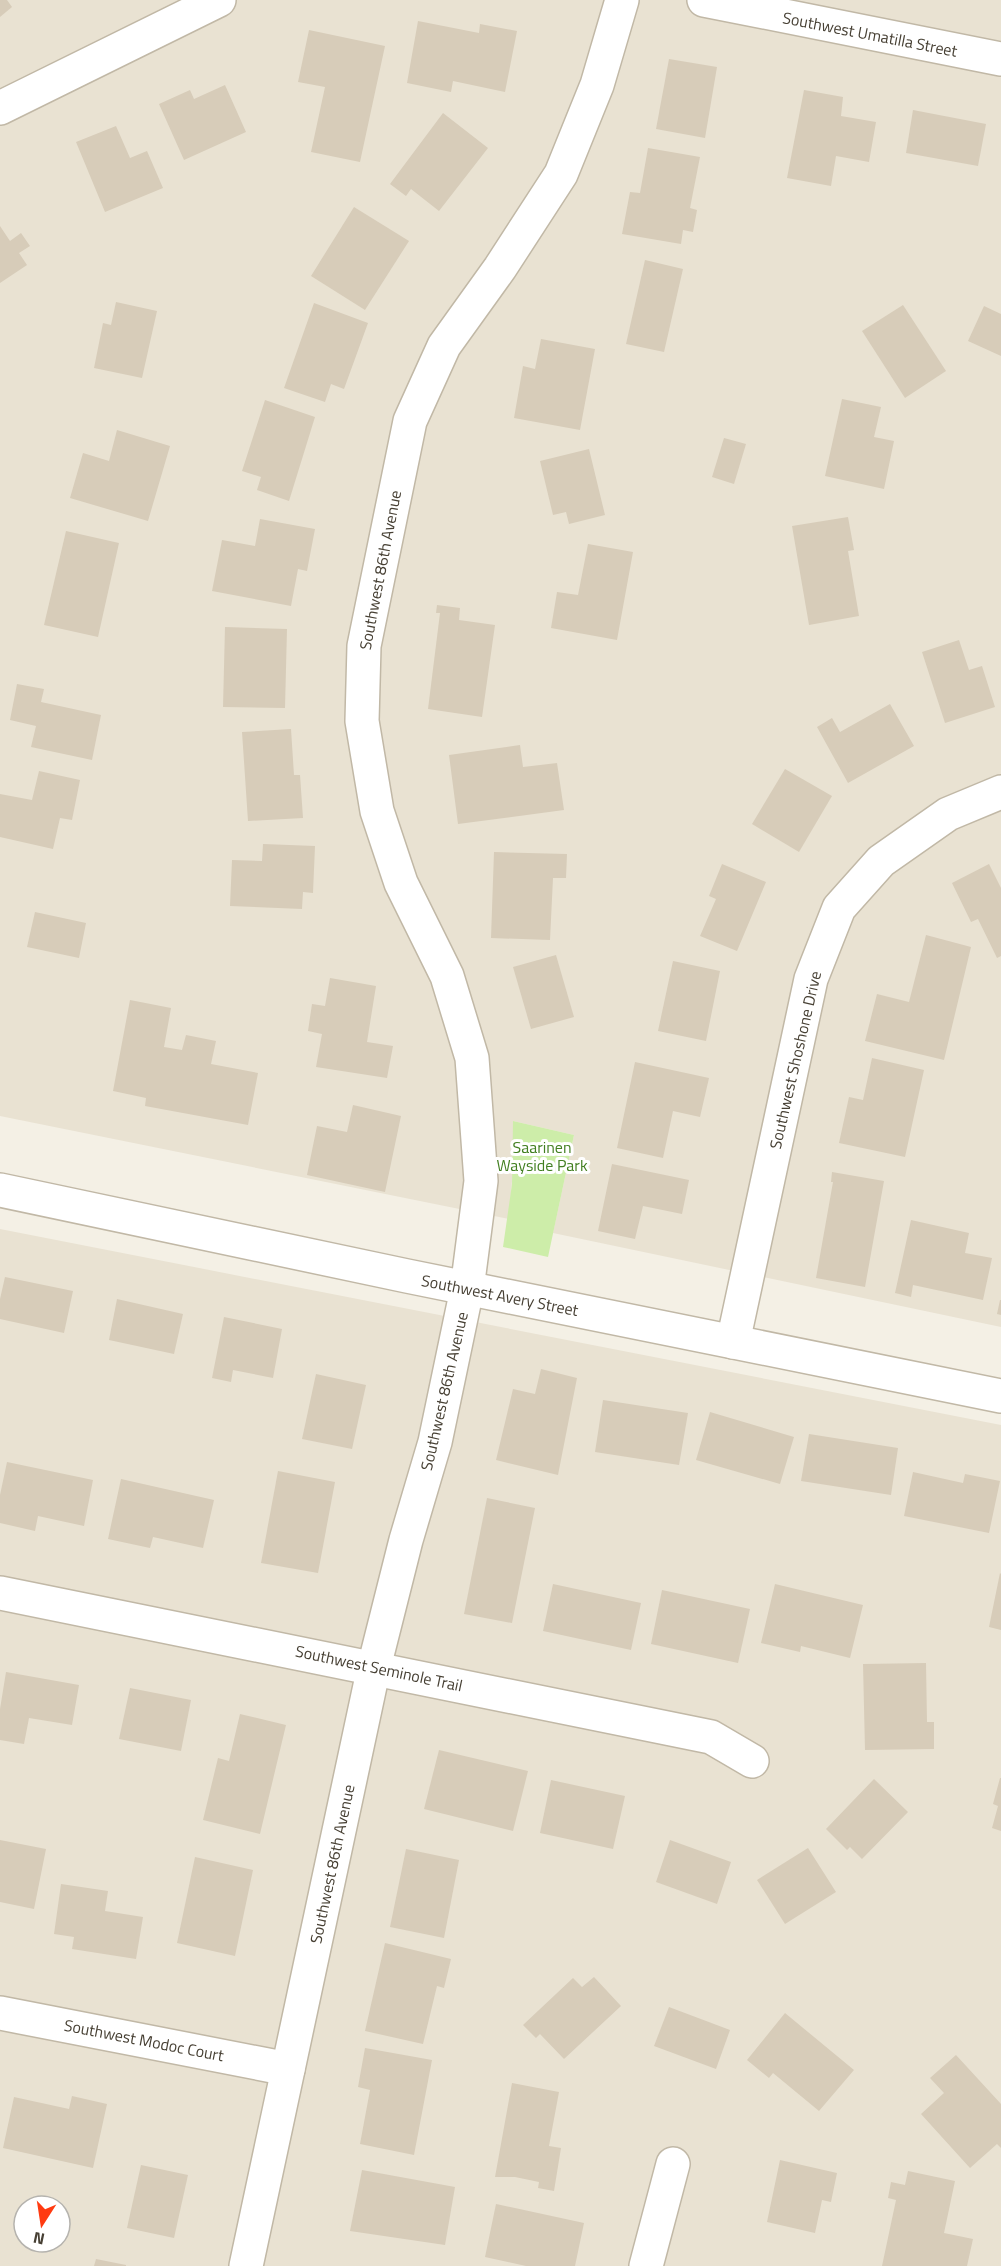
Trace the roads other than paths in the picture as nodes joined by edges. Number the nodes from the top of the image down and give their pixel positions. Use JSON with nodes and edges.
{"nodes":[{"id":1,"x":219,"y":0,"type":"edge"},
{"id":2,"x":622,"y":0,"type":"edge"},
{"id":3,"x":704,"y":0,"type":"edge"},
{"id":4,"x":1001,"y":59,"type":"edge"},
{"id":5,"x":0,"y":108,"type":"edge"},
{"id":6,"x":1001,"y":792,"type":"edge"},
{"id":7,"x":0,"y":1190,"type":"edge"},
{"id":8,"x":467,"y":1289,"type":"junction"},
{"id":9,"x":733,"y":1342,"type":"junction"},
{"id":10,"x":1001,"y":1396,"type":"edge"},
{"id":11,"x":0,"y":1593,"type":"edge"},
{"id":12,"x":374,"y":1667,"type":"junction"},
{"id":13,"x":752,"y":1761,"type":"dead end"},
{"id":14,"x":0,"y":2013,"type":"edge"},
{"id":15,"x":288,"y":2069,"type":"junction"},
{"id":16,"x":673,"y":2164,"type":"dead end"},
{"id":17,"x":246,"y":2266,"type":"edge"},
{"id":18,"x":646,"y":2266,"type":"edge"}],
"edges":[{"from":1,"to":5,"type":"street"},
{"from":2,"to":8,"type":"street","name":"Southwest 86th Avenue"},
{"from":3,"to":4,"type":"street","name":"Southwest Umatilla Street"},
{"from":6,"to":9,"type":"street","name":"Southwest Shoshone Drive"},
{"from":7,"to":8,"type":"street","name":"Southwest Avery Street"},
{"from":8,"to":9,"type":"street","name":"Southwest Avery Street"},
{"from":8,"to":12,"type":"street","name":"Southwest 86th Avenue"},
{"from":9,"to":10,"type":"street","name":"Southwest Avery Street"},
{"from":11,"to":12,"type":"street","name":"Southwest Seminole Trail"},
{"from":12,"to":13,"type":"street","name":"Southwest Seminole Trail"},
{"from":12,"to":15,"type":"street","name":"Southwest 86th Avenue"},
{"from":14,"to":15,"type":"street","name":"Southwest Modoc Court"},
{"from":15,"to":17,"type":"street","name":"Southwest 86th Avenue"},
{"from":16,"to":18,"type":"street"}]}
